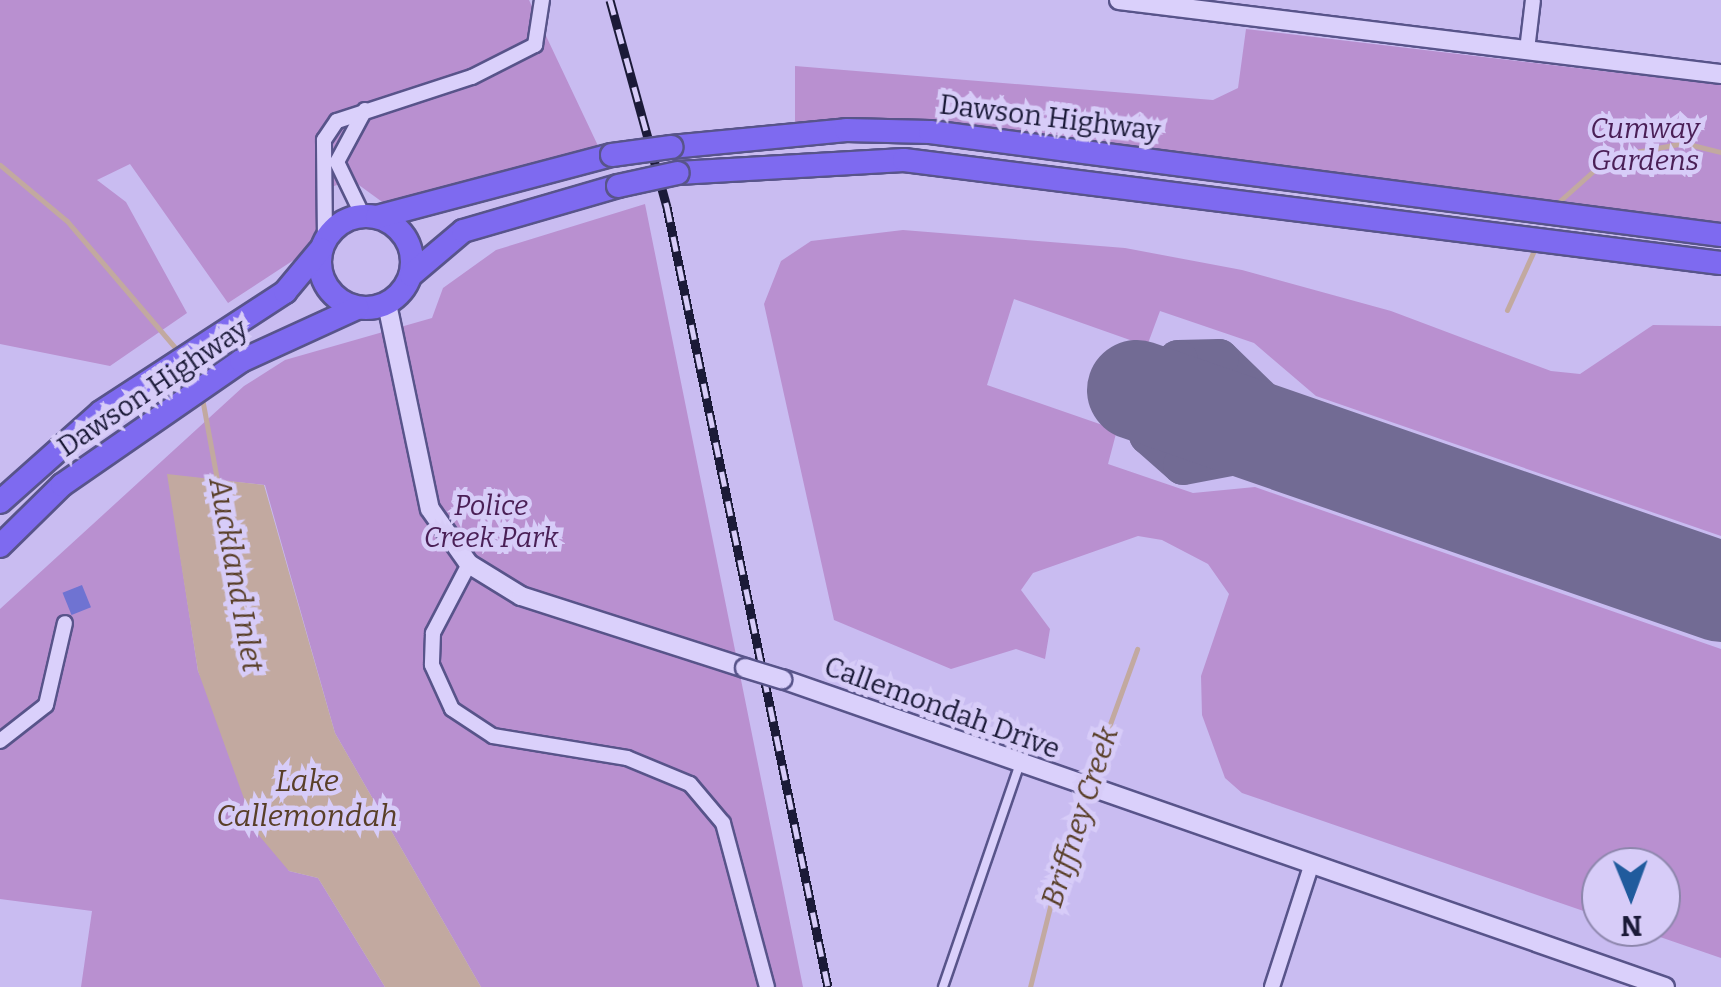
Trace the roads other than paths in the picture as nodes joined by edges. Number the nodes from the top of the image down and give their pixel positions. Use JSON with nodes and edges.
{"nodes":[{"id":1,"x":542,"y":0,"type":"edge"},
{"id":2,"x":1120,"y":0,"type":"edge"},
{"id":3,"x":1533,"y":0,"type":"edge"},
{"id":4,"x":1527,"y":50,"type":"junction"},
{"id":5,"x":1721,"y":74,"type":"edge"},
{"id":6,"x":366,"y":110,"type":"junction"},
{"id":7,"x":370,"y":217,"type":"junction"},
{"id":8,"x":1721,"y":235,"type":"edge"},
{"id":9,"x":323,"y":245,"type":"junction"},
{"id":10,"x":1721,"y":263,"type":"edge"},
{"id":11,"x":411,"y":275,"type":"junction"},
{"id":12,"x":387,"y":304,"type":"junction"},
{"id":13,"x":358,"y":308,"type":"junction"},
{"id":14,"x":0,"y":502,"type":"edge"},
{"id":15,"x":0,"y":546,"type":"edge"},
{"id":16,"x":468,"y":564,"type":"junction"},
{"id":17,"x":65,"y":622,"type":"dead end"},
{"id":18,"x":0,"y":740,"type":"edge"},
{"id":19,"x":1020,"y":766,"type":"junction"},
{"id":20,"x":1310,"y":870,"type":"junction"},
{"id":21,"x":767,"y":987,"type":"edge"},
{"id":22,"x":943,"y":987,"type":"edge"},
{"id":23,"x":1272,"y":987,"type":"edge"},
{"id":24,"x":1665,"y":987,"type":"edge"}],
"edges":[{"from":1,"to":6,"type":"street"},
{"from":2,"to":4,"type":"street"},
{"from":3,"to":4,"type":"street"},
{"from":4,"to":5,"type":"street"},
{"from":6,"to":7,"type":"street"},
{"from":6,"to":9,"type":"street"},
{"from":7,"to":8,"type":"highway","name":"Dawson Highway","bridge":true},
{"from":7,"to":9,"type":"highway"},
{"from":7,"to":11,"type":"highway"},
{"from":9,"to":13,"type":"highway"},
{"from":9,"to":14,"type":"highway","name":"Dawson Highway"},
{"from":10,"to":11,"type":"highway","name":"Dawson Highway","bridge":true},
{"from":11,"to":12,"type":"highway"},
{"from":12,"to":13,"type":"highway"},
{"from":12,"to":16,"type":"street","name":"Callemondah Drive"},
{"from":13,"to":15,"type":"highway","name":"Dawson Highway"},
{"from":16,"to":19,"type":"street","name":"Callemondah Drive","bridge":true},
{"from":16,"to":21,"type":"street"},
{"from":17,"to":18,"type":"street"},
{"from":19,"to":20,"type":"street","name":"Callemondah Drive"},
{"from":19,"to":22,"type":"lane"},
{"from":20,"to":23,"type":"street"},
{"from":20,"to":24,"type":"street","name":"Callemondah Drive"}]}
